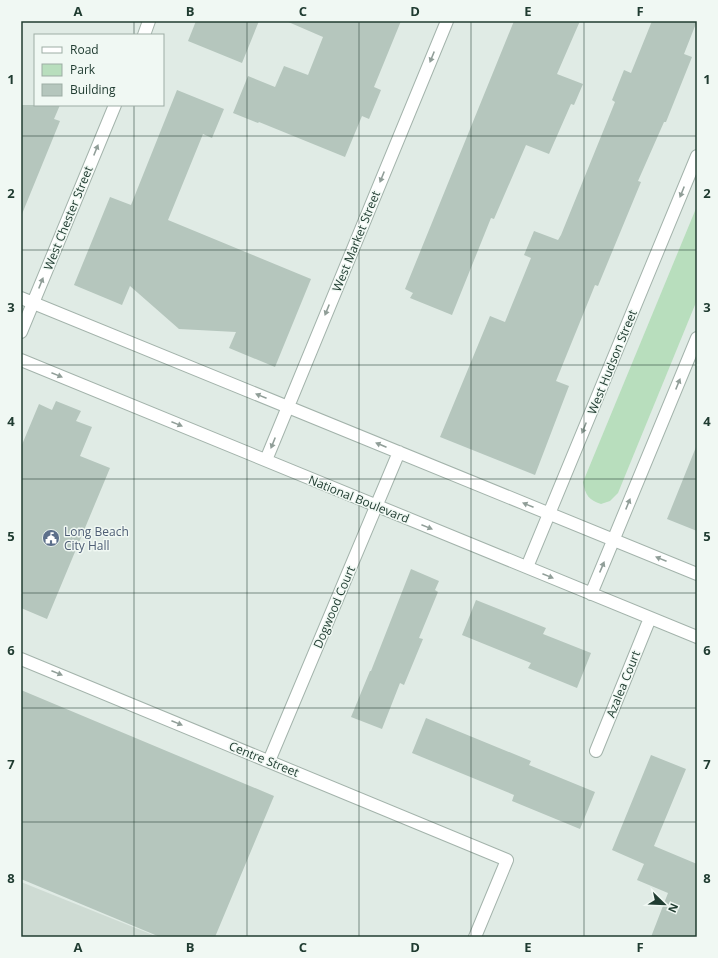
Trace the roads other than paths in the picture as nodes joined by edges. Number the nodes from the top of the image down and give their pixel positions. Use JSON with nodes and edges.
{"nodes":[{"id":1,"x":149,"y":21,"type":"edge"},
{"id":2,"x":447,"y":21,"type":"edge"},
{"id":3,"x":144,"y":34,"type":"edge"},
{"id":4,"x":115,"y":106,"type":"edge"},
{"id":5,"x":697,"y":156,"type":"edge"},
{"id":6,"x":21,"y":298,"type":"edge"},
{"id":7,"x":33,"y":303,"type":"junction"},
{"id":8,"x":21,"y":332,"type":"edge"},
{"id":9,"x":697,"y":338,"type":"edge"},
{"id":10,"x":21,"y":360,"type":"edge"},
{"id":11,"x":288,"y":407,"type":"junction"},
{"id":12,"x":399,"y":452,"type":"junction"},
{"id":13,"x":266,"y":460,"type":"junction"},
{"id":14,"x":376,"y":506,"type":"junction"},
{"id":15,"x":549,"y":514,"type":"junction"},
{"id":16,"x":614,"y":540,"type":"junction"},
{"id":17,"x":527,"y":567,"type":"junction"},
{"id":18,"x":697,"y":574,"type":"edge"},
{"id":19,"x":591,"y":594,"type":"junction"},
{"id":20,"x":650,"y":618,"type":"junction"},
{"id":21,"x":697,"y":637,"type":"edge"},
{"id":22,"x":21,"y":659,"type":"edge"},
{"id":23,"x":596,"y":751,"type":"dead end"},
{"id":24,"x":269,"y":761,"type":"junction"},
{"id":25,"x":475,"y":937,"type":"edge"}],
"edges":[{"from":1,"to":3,"type":"street"},
{"from":2,"to":11,"type":"street","name":"West Market Street","one_way":true},
{"from":7,"to":4,"type":"street","name":"West Chester Street","one_way":true},
{"from":5,"to":15,"type":"street","name":"West Hudson Street","one_way":true},
{"from":6,"to":7,"type":"street"},
{"from":7,"to":8,"type":"street","name":"West Chester Street"},
{"from":11,"to":7,"type":"street","one_way":true},
{"from":16,"to":9,"type":"street","one_way":true},
{"from":10,"to":13,"type":"street","name":"National Boulevard","one_way":true},
{"from":12,"to":11,"type":"street","one_way":true},
{"from":11,"to":13,"type":"street","name":"West Market Street","one_way":true},
{"from":12,"to":14,"type":"street","name":"Dogwood Court"},
{"from":15,"to":12,"type":"street","one_way":true},
{"from":13,"to":14,"type":"street","name":"National Boulevard"},
{"from":14,"to":17,"type":"street","name":"National Boulevard","one_way":true},
{"from":14,"to":24,"type":"street","name":"Dogwood Court"},
{"from":15,"to":16,"type":"street"},
{"from":15,"to":17,"type":"street","name":"West Hudson Street"},
{"from":18,"to":16,"type":"street","one_way":true},
{"from":19,"to":16,"type":"street","one_way":true},
{"from":17,"to":19,"type":"street","name":"National Boulevard","one_way":true},
{"from":19,"to":20,"type":"street","name":"National Boulevard"},
{"from":20,"to":21,"type":"street","name":"National Boulevard"},
{"from":20,"to":23,"type":"street","name":"Azalea Court"},
{"from":22,"to":24,"type":"street","name":"Centre Street","one_way":true},
{"from":24,"to":25,"type":"street","name":"Centre Street"}]}
